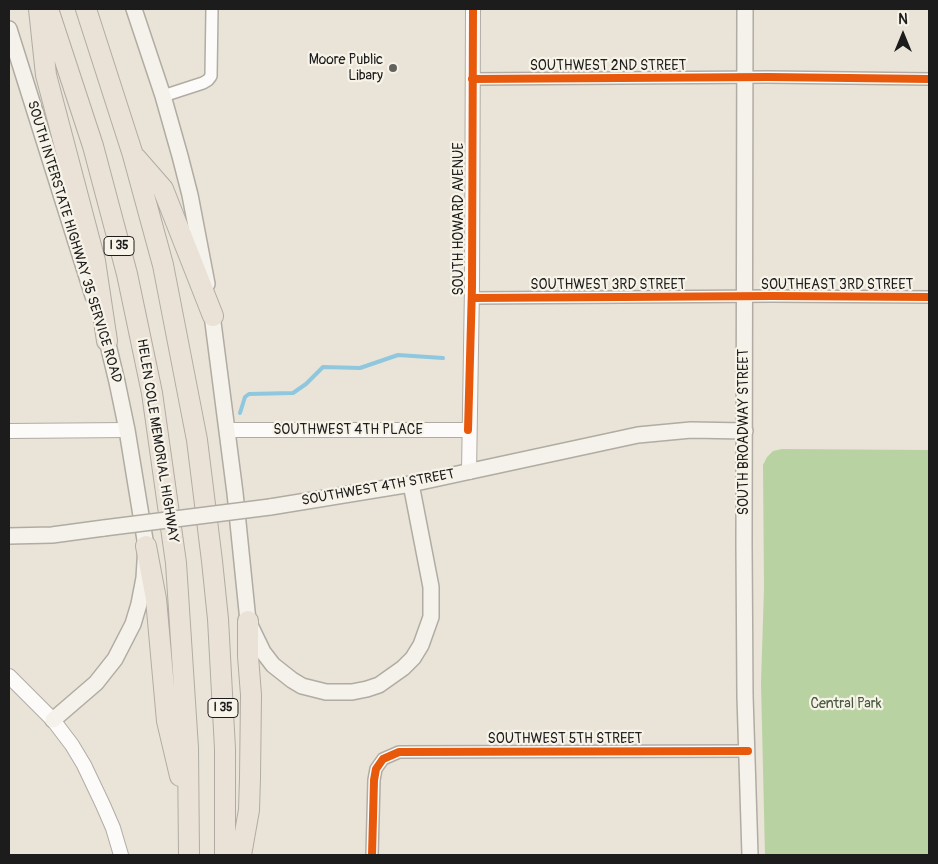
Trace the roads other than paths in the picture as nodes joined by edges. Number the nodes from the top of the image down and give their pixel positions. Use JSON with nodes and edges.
{"nodes":[{"id":1,"x":39,"y":9,"type":"edge"},
{"id":2,"x":48,"y":9,"type":"edge"},
{"id":3,"x":86,"y":9,"type":"edge"},
{"id":4,"x":134,"y":9,"type":"edge"},
{"id":5,"x":212,"y":9,"type":"edge"},
{"id":6,"x":473,"y":9,"type":"edge"},
{"id":7,"x":745,"y":9,"type":"edge"},
{"id":8,"x":9,"y":29,"type":"edge"},
{"id":9,"x":12,"y":50,"type":"edge"},
{"id":10,"x":744,"y":78,"type":"junction"},
{"id":11,"x":472,"y":79,"type":"junction"},
{"id":12,"x":929,"y":79,"type":"edge"},
{"id":13,"x":163,"y":96,"type":"junction"},
{"id":14,"x":133,"y":155,"type":"junction"},
{"id":15,"x":744,"y":297,"type":"junction"},
{"id":16,"x":929,"y":297,"type":"edge"},
{"id":17,"x":472,"y":298,"type":"junction"},
{"id":18,"x":213,"y":316,"type":"junction"},
{"id":19,"x":108,"y":341,"type":"junction"},
{"id":20,"x":127,"y":430,"type":"junction"},
{"id":21,"x":227,"y":430,"type":"junction"},
{"id":22,"x":468,"y":430,"type":"junction"},
{"id":23,"x":9,"y":431,"type":"edge"},
{"id":24,"x":745,"y":431,"type":"junction"},
{"id":25,"x":469,"y":472,"type":"junction"},
{"id":26,"x":411,"y":484,"type":"junction"},
{"id":27,"x":9,"y":536,"type":"edge"},
{"id":28,"x":146,"y":546,"type":"junction"},
{"id":29,"x":248,"y":622,"type":"junction"},
{"id":30,"x":9,"y":676,"type":"edge"},
{"id":31,"x":53,"y":720,"type":"junction"},
{"id":32,"x":748,"y":751,"type":"junction"},
{"id":33,"x":188,"y":811,"type":"junction"},
{"id":34,"x":121,"y":855,"type":"edge"},
{"id":35,"x":189,"y":855,"type":"edge"},
{"id":36,"x":225,"y":855,"type":"edge"},
{"id":37,"x":241,"y":855,"type":"edge"},
{"id":38,"x":372,"y":855,"type":"edge"},
{"id":39,"x":750,"y":855,"type":"edge"}],
"edges":[{"from":1,"to":19,"type":"highway"},
{"from":2,"to":33,"type":"highway","name":"HELEN COLE MEMORIAL HIGHWAY","number":"I 35"},
{"from":3,"to":14,"type":"highway","number":"I 35"},
{"from":4,"to":13,"type":"main road"},
{"from":5,"to":13,"type":"street"},
{"from":6,"to":11,"type":"street","name":"SOUTH HOWARD AVENUE"},
{"from":7,"to":10,"type":"main road","name":"SOUTH BROADWAY STREET"},
{"from":8,"to":9,"type":"main road","name":"SOUTH INTERSTATE HIGHWAY 35 SERVICE ROAD"},
{"from":9,"to":19,"type":"main road","name":"SOUTH INTERSTATE HIGHWAY 35 SERVICE ROAD"},
{"from":10,"to":11,"type":"street","name":"SOUTHWEST 2ND STREET"},
{"from":10,"to":12,"type":"street","name":"SOUTHWEST 2ND STREET"},
{"from":10,"to":15,"type":"main road","name":"SOUTH BROADWAY STREET"},
{"from":11,"to":17,"type":"street","name":"SOUTH HOWARD AVENUE"},
{"from":13,"to":18,"type":"main road"},
{"from":14,"to":18,"type":"highway"},
{"from":14,"to":36,"type":"highway","number":"I 35"},
{"from":15,"to":16,"type":"street","name":"SOUTHEAST 3RD STREET"},
{"from":15,"to":17,"type":"street","name":"SOUTHWEST 3RD STREET"},
{"from":15,"to":24,"type":"main road","name":"SOUTH BROADWAY STREET"},
{"from":17,"to":22,"type":"street","name":"SOUTH HOWARD AVENUE"},
{"from":18,"to":21,"type":"main road"},
{"from":19,"to":20,"type":"main road","name":"SOUTH INTERSTATE HIGHWAY 35 SERVICE ROAD"},
{"from":20,"to":23,"type":"street"},
{"from":20,"to":28,"type":"main road","name":"SOUTH INTERSTATE HIGHWAY 35 SERVICE ROAD"},
{"from":21,"to":22,"type":"street","name":"SOUTHWEST 4TH PLACE"},
{"from":21,"to":29,"type":"main road"},
{"from":22,"to":25,"type":"street","name":"SOUTH HOWARD AVENUE"},
{"from":24,"to":25,"type":"main road","name":"SOUTHWEST 4TH STREET"},
{"from":24,"to":32,"type":"main road","name":"SOUTH BROADWAY STREET"},
{"from":25,"to":26,"type":"main road","name":"SOUTHWEST 4TH STREET"},
{"from":26,"to":27,"type":"main road","name":"SOUTHWEST 4TH STREET","bridge":true},
{"from":26,"to":29,"type":"main road"},
{"from":28,"to":31,"type":"main road","name":"SOUTH INTERSTATE HIGHWAY 35 SERVICE ROAD"},
{"from":28,"to":33,"type":"highway"},
{"from":29,"to":37,"type":"highway"},
{"from":30,"to":31,"type":"street"},
{"from":31,"to":34,"type":"street"},
{"from":32,"to":38,"type":"street","name":"SOUTHWEST 5TH STREET"},
{"from":32,"to":39,"type":"main road","name":"SOUTH BROADWAY STREET"},
{"from":33,"to":35,"type":"highway","name":"HELEN COLE MEMORIAL HIGHWAY","number":"I 35"}]}
